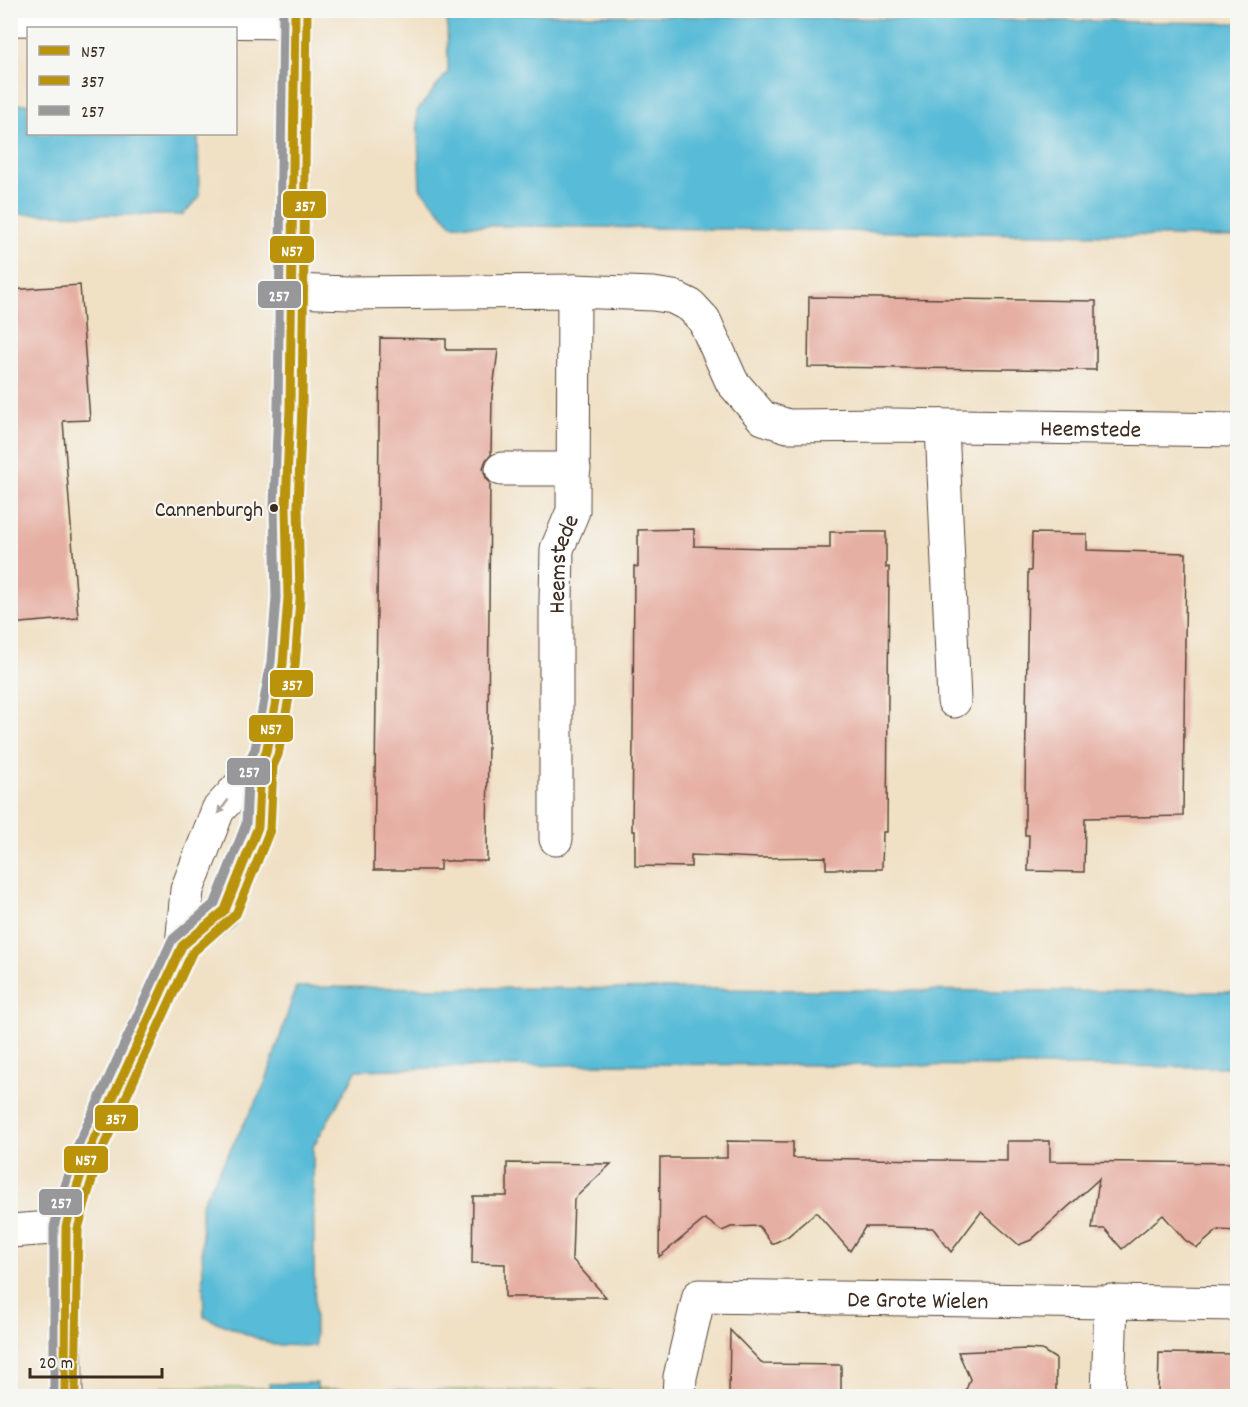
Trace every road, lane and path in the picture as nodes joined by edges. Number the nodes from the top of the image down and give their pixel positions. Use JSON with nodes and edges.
{"nodes":[{"id":1,"x":295,"y":16,"type":"edge"},
{"id":2,"x":10,"y":19,"type":"edge"},
{"id":3,"x":291,"y":291,"type":"junction"},
{"id":4,"x":574,"y":291,"type":"junction"},
{"id":5,"x":942,"y":426,"type":"junction"},
{"id":6,"x":1238,"y":430,"type":"edge"},
{"id":7,"x":502,"y":469,"type":"dead end"},
{"id":8,"x":574,"y":469,"type":"junction"},
{"id":9,"x":954,"y":701,"type":"dead end"},
{"id":10,"x":261,"y":763,"type":"junction"},
{"id":11,"x":556,"y":839,"type":"dead end"},
{"id":12,"x":182,"y":946,"type":"junction"},
{"id":13,"x":66,"y":1227,"type":"junction"},
{"id":14,"x":10,"y":1231,"type":"edge"},
{"id":15,"x":1111,"y":1301,"type":"junction"},
{"id":16,"x":1238,"y":1304,"type":"edge"},
{"id":17,"x":64,"y":1394,"type":"edge"},
{"id":18,"x":679,"y":1396,"type":"edge"},
{"id":19,"x":1108,"y":1396,"type":"edge"}],
"edges":[{"from":1,"to":2,"type":"street"},
{"from":1,"to":3,"type":"street"},
{"from":3,"to":4,"type":"street","name":"Heemstede"},
{"from":3,"to":10,"type":"street"},
{"from":4,"to":5,"type":"street","name":"Heemstede"},
{"from":4,"to":8,"type":"street","name":"Heemstede"},
{"from":5,"to":6,"type":"street","name":"Heemstede"},
{"from":5,"to":9,"type":"street"},
{"from":7,"to":8,"type":"street"},
{"from":8,"to":11,"type":"street","name":"Heemstede"},
{"from":10,"to":12,"type":"street","one_way":true},
{"from":10,"to":12,"type":"street"},
{"from":12,"to":13,"type":"street"},
{"from":13,"to":14,"type":"street"},
{"from":13,"to":17,"type":"street"},
{"from":15,"to":16,"type":"street","name":"De Grote Wielen"},
{"from":15,"to":18,"type":"street","name":"De Grote Wielen"},
{"from":15,"to":19,"type":"street"}]}
